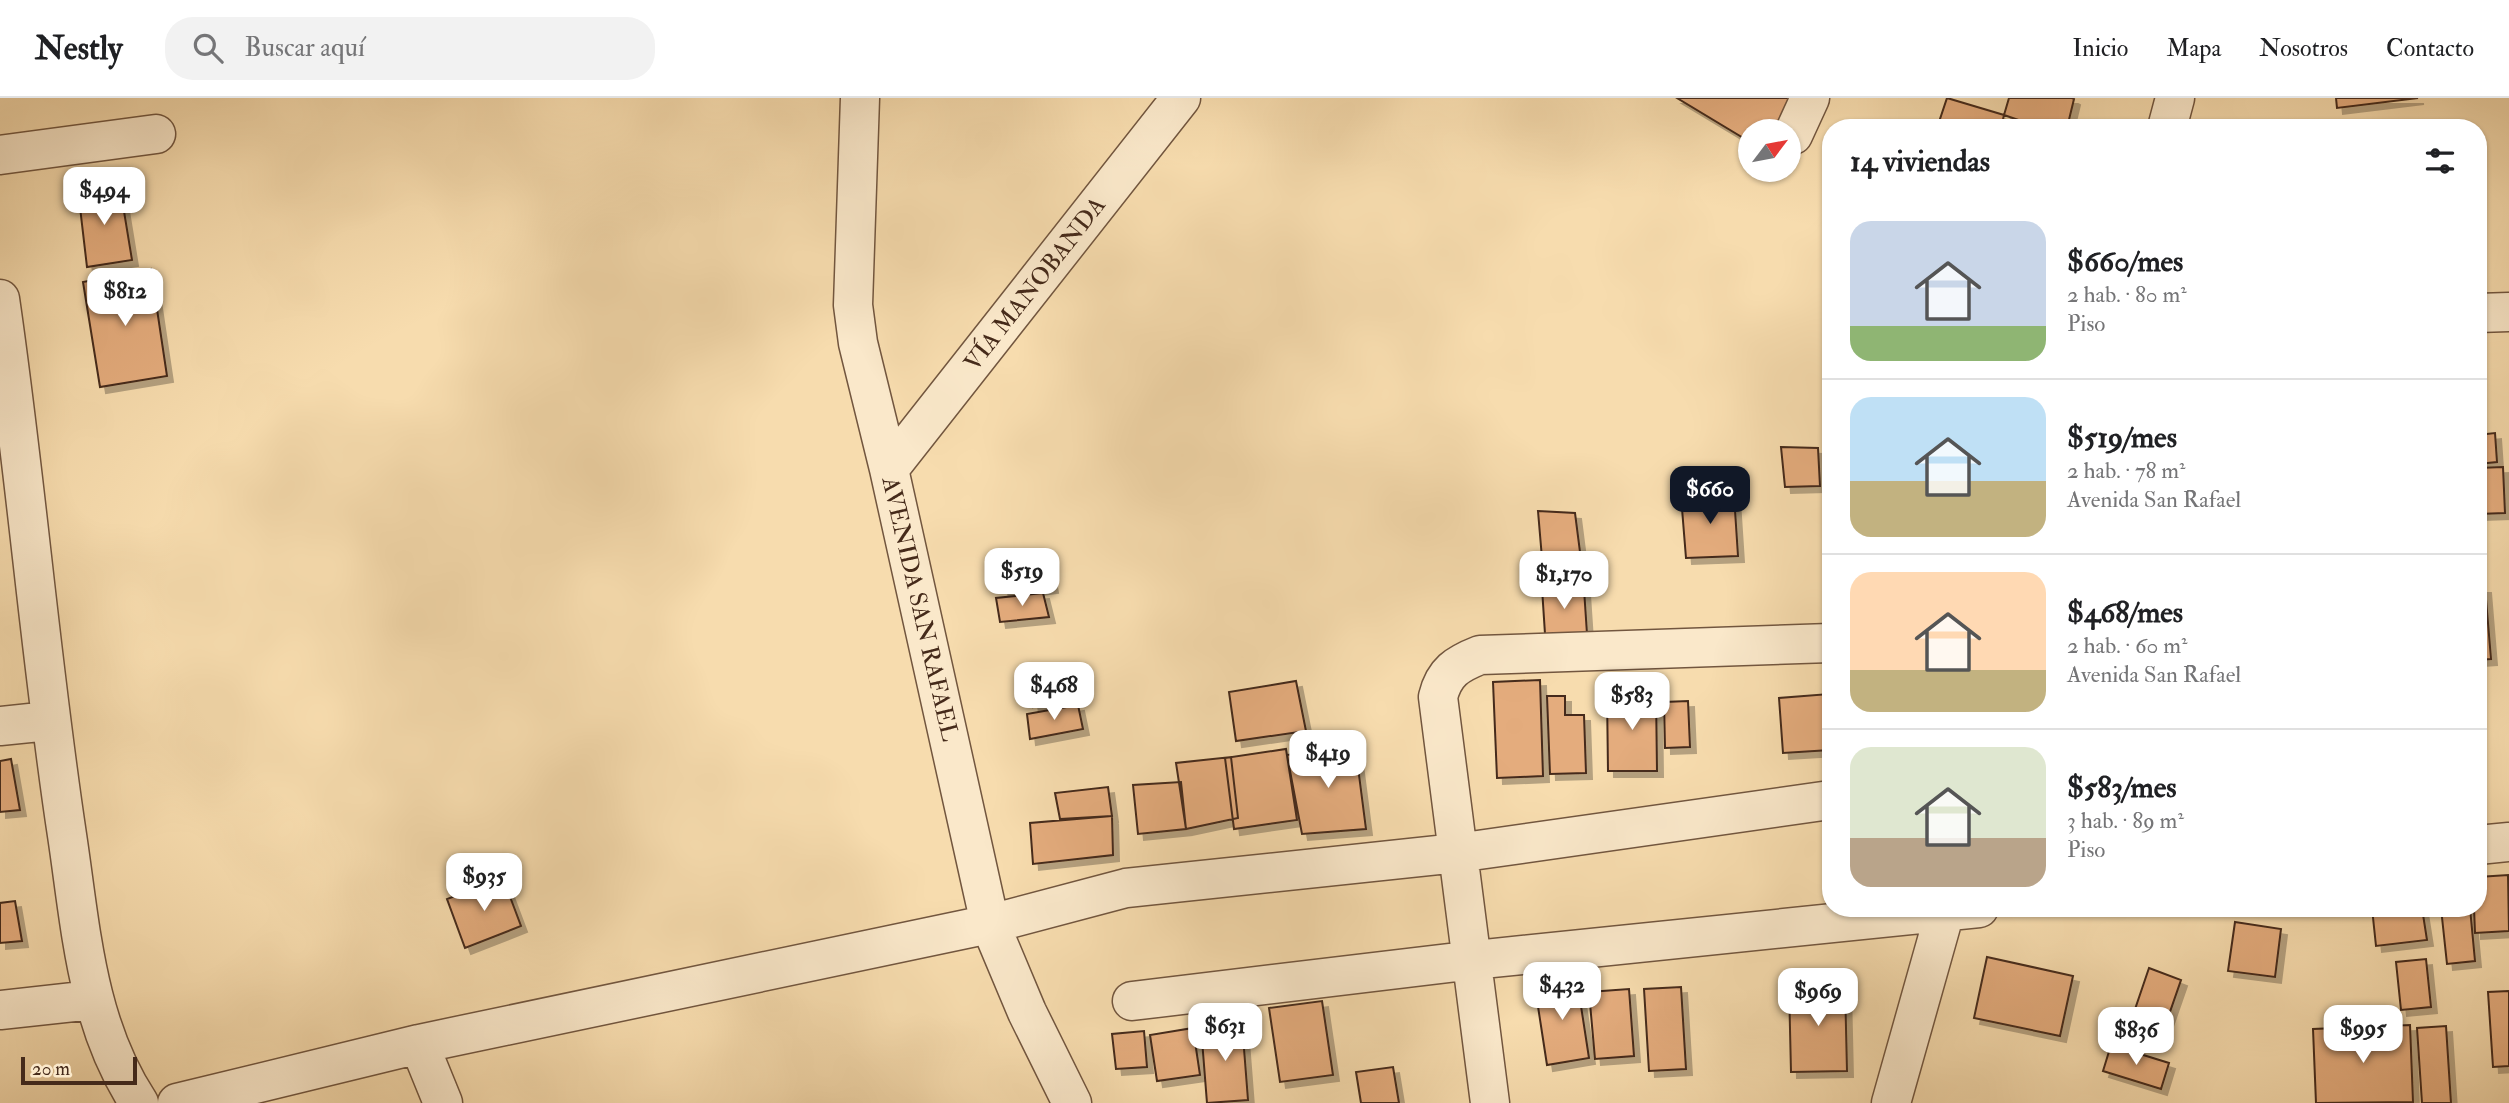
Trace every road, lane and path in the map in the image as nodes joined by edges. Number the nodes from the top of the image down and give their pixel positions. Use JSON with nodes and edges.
{"nodes":[{"id":1,"x":860,"y":98,"type":"edge"},
{"id":2,"x":1181,"y":98,"type":"edge"},
{"id":3,"x":1810,"y":98,"type":"edge"},
{"id":4,"x":2175,"y":98,"type":"edge"},
{"id":5,"x":1800,"y":119,"type":"edge"},
{"id":6,"x":2169,"y":119,"type":"edge"},
{"id":7,"x":156,"y":134,"type":"dead end"},
{"id":8,"x":0,"y":155,"type":"edge"},
{"id":9,"x":0,"y":299,"type":"edge"},
{"id":10,"x":2509,"y":312,"type":"edge"},
{"id":11,"x":2487,"y":313,"type":"edge"},
{"id":12,"x":11,"y":443,"type":"edge"},
{"id":13,"x":889,"y":469,"type":"junction"},
{"id":14,"x":1822,"y":643,"type":"edge"},
{"id":15,"x":50,"y":721,"type":"junction"},
{"id":16,"x":0,"y":726,"type":"edge"},
{"id":17,"x":1822,"y":801,"type":"edge"},
{"id":18,"x":2509,"y":842,"type":"edge"},
{"id":19,"x":2487,"y":844,"type":"edge"},
{"id":20,"x":1457,"y":853,"type":"junction"},
{"id":21,"x":1889,"y":917,"type":"edge"},
{"id":22,"x":1955,"y":917,"type":"edge"},
{"id":23,"x":990,"y":924,"type":"junction"},
{"id":24,"x":1474,"y":960,"type":"junction"},
{"id":25,"x":92,"y":1000,"type":"junction"},
{"id":26,"x":1132,"y":1001,"type":"dead end"},
{"id":27,"x":0,"y":1010,"type":"edge"},
{"id":28,"x":419,"y":1044,"type":"junction"},
{"id":29,"x":139,"y":1103,"type":"edge"},
{"id":30,"x":177,"y":1103,"type":"edge"},
{"id":31,"x":443,"y":1103,"type":"edge"},
{"id":32,"x":1072,"y":1103,"type":"edge"},
{"id":33,"x":1490,"y":1103,"type":"edge"},
{"id":34,"x":1891,"y":1103,"type":"edge"}],
"edges":[{"from":1,"to":13,"type":"street","name":"AVENIDA SAN RAFAEL"},
{"from":2,"to":13,"type":"street","name":"VÍA MANOBANDA"},
{"from":3,"to":5,"type":"street"},
{"from":4,"to":6,"type":"street"},
{"from":7,"to":8,"type":"street"},
{"from":9,"to":12,"type":"street"},
{"from":10,"to":11,"type":"street"},
{"from":12,"to":15,"type":"street"},
{"from":13,"to":23,"type":"street","name":"AVENIDA SAN RAFAEL"},
{"from":14,"to":20,"type":"street"},
{"from":15,"to":16,"type":"street"},
{"from":15,"to":25,"type":"street"},
{"from":17,"to":20,"type":"street"},
{"from":18,"to":19,"type":"street"},
{"from":20,"to":23,"type":"street"},
{"from":20,"to":24,"type":"street"},
{"from":21,"to":24,"type":"street"},
{"from":22,"to":34,"type":"street"},
{"from":23,"to":28,"type":"street"},
{"from":23,"to":32,"type":"street","name":"AVENIDA SAN RAFAEL"},
{"from":24,"to":26,"type":"street"},
{"from":24,"to":33,"type":"street"},
{"from":25,"to":27,"type":"street"},
{"from":25,"to":29,"type":"street"},
{"from":28,"to":30,"type":"street"},
{"from":28,"to":31,"type":"street"}]}
